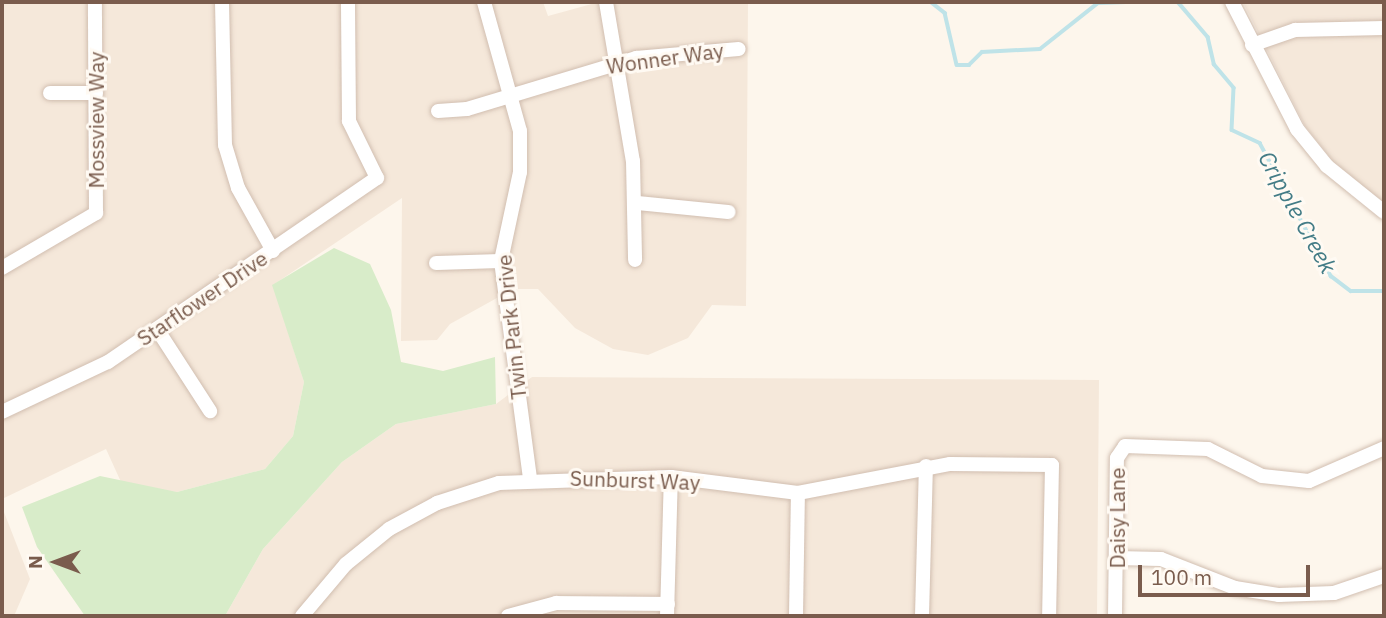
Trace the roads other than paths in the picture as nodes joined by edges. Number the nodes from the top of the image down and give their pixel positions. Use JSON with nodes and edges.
{"nodes":[{"id":1,"x":95,"y":2,"type":"edge"},
{"id":2,"x":222,"y":2,"type":"edge"},
{"id":3,"x":348,"y":2,"type":"edge"},
{"id":4,"x":484,"y":2,"type":"edge"},
{"id":5,"x":606,"y":2,"type":"edge"},
{"id":6,"x":1232,"y":2,"type":"edge"},
{"id":7,"x":1384,"y":28,"type":"edge"},
{"id":8,"x":1252,"y":46,"type":"junction"},
{"id":9,"x":739,"y":49,"type":"dead end"},
{"id":10,"x":617,"y":62,"type":"junction"},
{"id":11,"x":50,"y":93,"type":"dead end"},
{"id":12,"x":96,"y":93,"type":"junction"},
{"id":13,"x":511,"y":95,"type":"junction"},
{"id":14,"x":438,"y":111,"type":"dead end"},
{"id":15,"x":636,"y":203,"type":"junction"},
{"id":16,"x":1383,"y":209,"type":"edge"},
{"id":17,"x":729,"y":212,"type":"dead end"},
{"id":18,"x":273,"y":251,"type":"junction"},
{"id":19,"x":635,"y":260,"type":"dead end"},
{"id":20,"x":501,"y":261,"type":"junction"},
{"id":21,"x":436,"y":262,"type":"dead end"},
{"id":22,"x":2,"y":268,"type":"edge"},
{"id":23,"x":157,"y":329,"type":"junction"},
{"id":24,"x":210,"y":411,"type":"dead end"},
{"id":25,"x":2,"y":412,"type":"edge"},
{"id":26,"x":1384,"y":448,"type":"edge"},
{"id":27,"x":926,"y":466,"type":"junction"},
{"id":28,"x":671,"y":477,"type":"junction"},
{"id":29,"x":530,"y":479,"type":"junction"},
{"id":30,"x":798,"y":493,"type":"junction"},
{"id":31,"x":1117,"y":558,"type":"junction"},
{"id":32,"x":1384,"y":576,"type":"edge"},
{"id":33,"x":668,"y":610,"type":"edge"},
{"id":34,"x":302,"y":616,"type":"edge"},
{"id":35,"x":508,"y":616,"type":"edge"},
{"id":36,"x":796,"y":616,"type":"edge"},
{"id":37,"x":922,"y":616,"type":"edge"},
{"id":38,"x":1049,"y":616,"type":"edge"},
{"id":39,"x":1115,"y":616,"type":"edge"}],
"edges":[{"from":1,"to":12,"type":"street","name":"Mossview Way"},
{"from":2,"to":18,"type":"street"},
{"from":3,"to":18,"type":"street","name":"Starflower Drive"},
{"from":4,"to":13,"type":"street","name":"Twin Park Drive"},
{"from":5,"to":10,"type":"street"},
{"from":6,"to":8,"type":"street"},
{"from":7,"to":8,"type":"street"},
{"from":8,"to":16,"type":"street"},
{"from":9,"to":10,"type":"street","name":"Wonner Way"},
{"from":10,"to":13,"type":"street","name":"Wonner Way"},
{"from":10,"to":15,"type":"street"},
{"from":11,"to":12,"type":"street"},
{"from":12,"to":22,"type":"street","name":"Mossview Way"},
{"from":13,"to":14,"type":"street","name":"Wonner Way"},
{"from":13,"to":20,"type":"street","name":"Twin Park Drive"},
{"from":15,"to":17,"type":"street"},
{"from":15,"to":19,"type":"street"},
{"from":18,"to":23,"type":"street","name":"Starflower Drive"},
{"from":20,"to":21,"type":"street"},
{"from":20,"to":29,"type":"street","name":"Twin Park Drive"},
{"from":23,"to":24,"type":"street"},
{"from":23,"to":25,"type":"street","name":"Starflower Drive"},
{"from":26,"to":31,"type":"street","name":"Daisy Lane"},
{"from":27,"to":30,"type":"street","name":"Sunburst Way"},
{"from":27,"to":37,"type":"street"},
{"from":27,"to":38,"type":"street","name":"Sunburst Way"},
{"from":28,"to":29,"type":"street","name":"Sunburst Way"},
{"from":28,"to":30,"type":"street","name":"Sunburst Way"},
{"from":28,"to":33,"type":"street"},
{"from":29,"to":34,"type":"street","name":"Sunburst Way"},
{"from":30,"to":36,"type":"street"},
{"from":31,"to":32,"type":"street"},
{"from":31,"to":39,"type":"street","name":"Daisy Lane"},
{"from":33,"to":35,"type":"street"}]}
